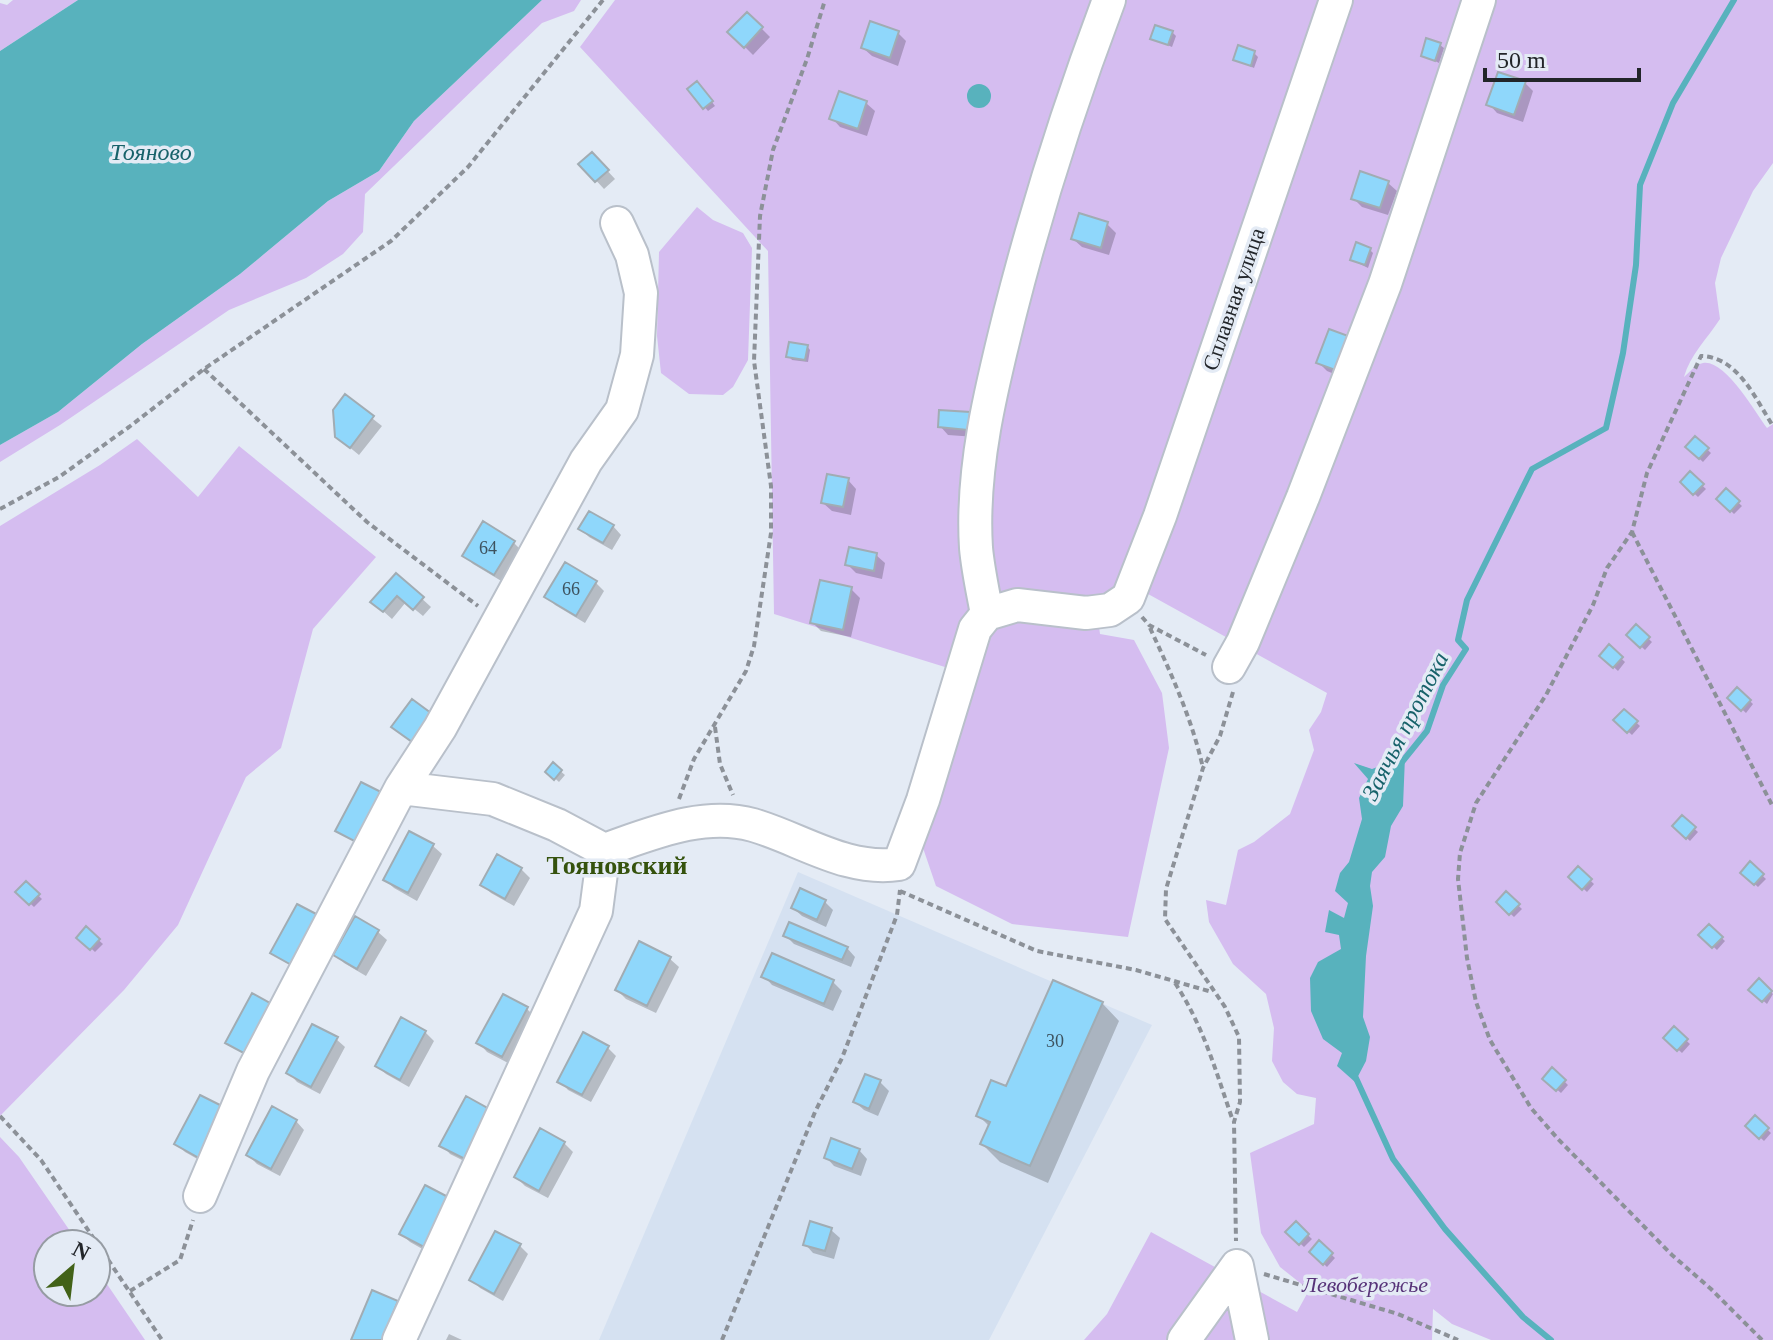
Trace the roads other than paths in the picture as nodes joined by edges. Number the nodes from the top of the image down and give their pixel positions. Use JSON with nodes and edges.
{"nodes":[{"id":1,"x":1109,"y":0,"type":"edge"},
{"id":2,"x":1336,"y":0,"type":"edge"},
{"id":3,"x":1479,"y":0,"type":"edge"},
{"id":4,"x":617,"y":223,"type":"dead end"},
{"id":5,"x":987,"y":614,"type":"junction"},
{"id":6,"x":1229,"y":667,"type":"road end"},
{"id":7,"x":401,"y":788,"type":"junction"},
{"id":8,"x":604,"y":850,"type":"junction"},
{"id":9,"x":200,"y":1196,"type":"road end"},
{"id":10,"x":399,"y":1340,"type":"edge"},
{"id":11,"x":1184,"y":1340,"type":"edge"},
{"id":12,"x":1252,"y":1340,"type":"edge"}],
"edges":[{"from":1,"to":5,"type":"street"},
{"from":2,"to":5,"type":"street","name":"Сплавная улица"},
{"from":3,"to":6,"type":"street"},
{"from":4,"to":7,"type":"street"},
{"from":5,"to":8,"type":"street"},
{"from":7,"to":8,"type":"street"},
{"from":7,"to":9,"type":"street"},
{"from":8,"to":10,"type":"street"},
{"from":11,"to":12,"type":"street"}]}
